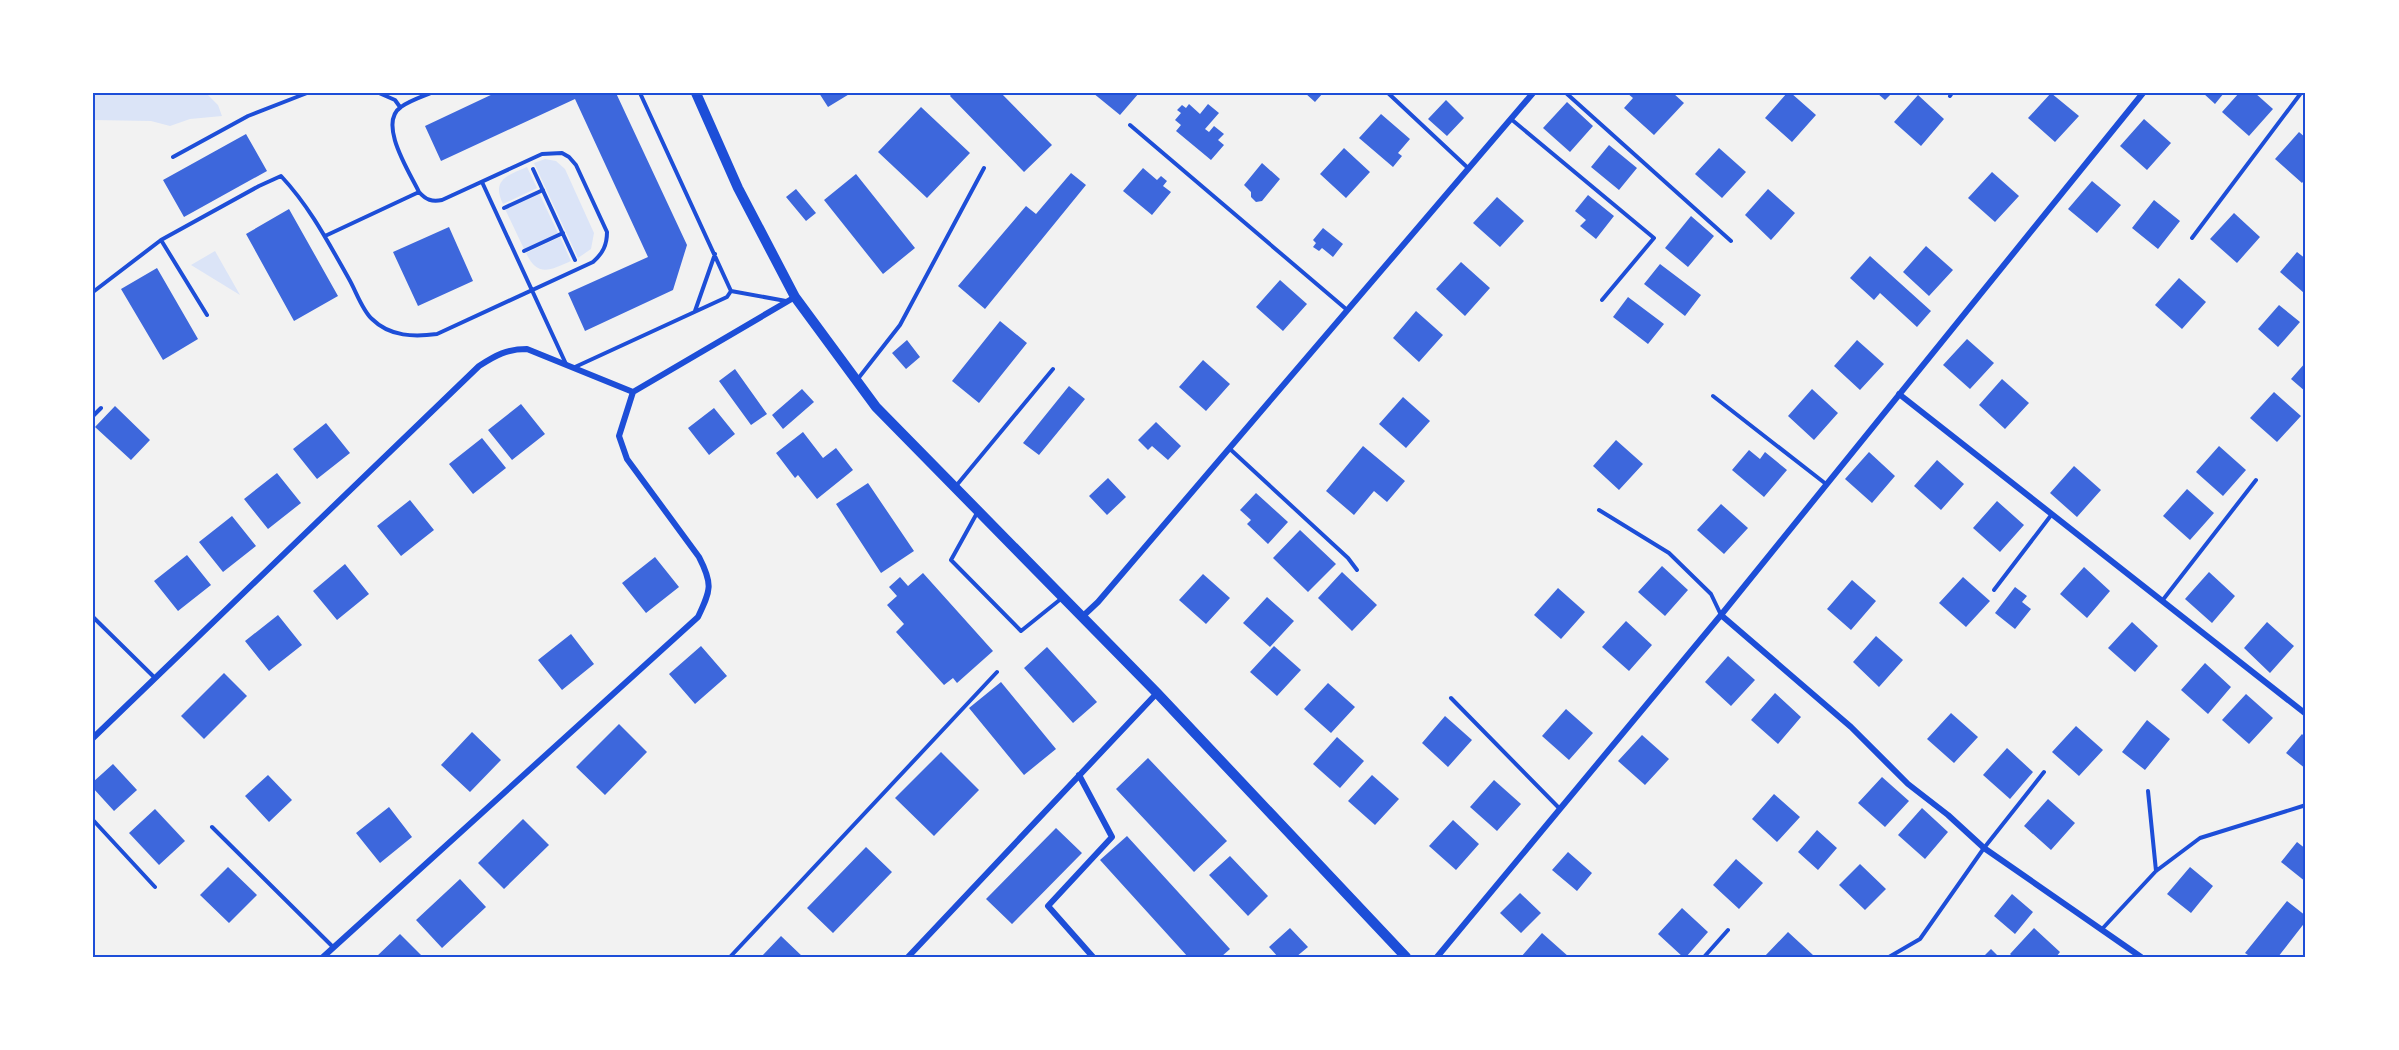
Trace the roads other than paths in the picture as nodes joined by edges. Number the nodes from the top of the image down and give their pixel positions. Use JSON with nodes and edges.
{"nodes":[{"id":1,"x":307,"y":93,"type":"edge"},
{"id":2,"x":379,"y":93,"type":"edge"},
{"id":3,"x":431,"y":93,"type":"edge"},
{"id":4,"x":640,"y":93,"type":"edge"},
{"id":5,"x":696,"y":93,"type":"edge"},
{"id":6,"x":1388,"y":93,"type":"edge"},
{"id":7,"x":1533,"y":93,"type":"edge"},
{"id":8,"x":1566,"y":93,"type":"edge"},
{"id":9,"x":2143,"y":93,"type":"edge"},
{"id":10,"x":2301,"y":93,"type":"edge"},
{"id":11,"x":400,"y":107,"type":"junction"},
{"id":12,"x":1510,"y":119,"type":"junction"},
{"id":13,"x":1130,"y":125,"type":"dead end"},
{"id":14,"x":173,"y":157,"type":"dead end"},
{"id":15,"x":984,"y":168,"type":"dead end"},
{"id":16,"x":1468,"y":168,"type":"junction"},
{"id":17,"x":482,"y":182,"type":"junction"},
{"id":18,"x":419,"y":192,"type":"junction"},
{"id":19,"x":325,"y":236,"type":"junction"},
{"id":20,"x":2192,"y":238,"type":"dead end"},
{"id":21,"x":161,"y":240,"type":"junction"},
{"id":22,"x":1731,"y":241,"type":"dead end"},
{"id":23,"x":715,"y":254,"type":"junction"},
{"id":24,"x":532,"y":290,"type":"junction"},
{"id":25,"x":730,"y":291,"type":"junction"},
{"id":26,"x":93,"y":292,"type":"edge"},
{"id":27,"x":791,"y":299,"type":"junction"},
{"id":28,"x":1602,"y":300,"type":"dead end"},
{"id":29,"x":1346,"y":309,"type":"junction"},
{"id":30,"x":694,"y":312,"type":"junction"},
{"id":31,"x":207,"y":315,"type":"dead end"},
{"id":32,"x":566,"y":364,"type":"junction"},
{"id":33,"x":575,"y":368,"type":"junction"},
{"id":34,"x":1053,"y":369,"type":"dead end"},
{"id":35,"x":856,"y":381,"type":"junction"},
{"id":36,"x":633,"y":392,"type":"junction"},
{"id":37,"x":1899,"y":394,"type":"junction"},
{"id":38,"x":1713,"y":396,"type":"dead end"},
{"id":39,"x":101,"y":408,"type":"dead end"},
{"id":40,"x":93,"y":416,"type":"edge"},
{"id":41,"x":1228,"y":447,"type":"junction"},
{"id":42,"x":2256,"y":480,"type":"dead end"},
{"id":43,"x":1826,"y":484,"type":"junction"},
{"id":44,"x":955,"y":486,"type":"junction"},
{"id":45,"x":979,"y":510,"type":"junction"},
{"id":46,"x":1599,"y":510,"type":"dead end"},
{"id":47,"x":2052,"y":514,"type":"junction"},
{"id":48,"x":1357,"y":570,"type":"dead end"},
{"id":49,"x":1994,"y":590,"type":"dead end"},
{"id":50,"x":1063,"y":597,"type":"junction"},
{"id":51,"x":2162,"y":601,"type":"junction"},
{"id":52,"x":1721,"y":615,"type":"junction"},
{"id":53,"x":93,"y":617,"type":"edge"},
{"id":54,"x":1082,"y":617,"type":"junction"},
{"id":55,"x":997,"y":672,"type":"dead end"},
{"id":56,"x":156,"y":678,"type":"junction"},
{"id":57,"x":1157,"y":693,"type":"junction"},
{"id":58,"x":1450,"y":698,"type":"dead end"},
{"id":59,"x":2306,"y":714,"type":"edge"},
{"id":60,"x":93,"y":738,"type":"edge"},
{"id":61,"x":2044,"y":772,"type":"dead end"},
{"id":62,"x":1080,"y":776,"type":"junction"},
{"id":63,"x":2148,"y":791,"type":"dead end"},
{"id":64,"x":2306,"y":806,"type":"edge"},
{"id":65,"x":1560,"y":809,"type":"junction"},
{"id":66,"x":93,"y":820,"type":"edge"},
{"id":67,"x":212,"y":827,"type":"dead end"},
{"id":68,"x":1984,"y":848,"type":"junction"},
{"id":69,"x":2156,"y":871,"type":"junction"},
{"id":70,"x":155,"y":887,"type":"dead end"},
{"id":71,"x":2103,"y":928,"type":"junction"},
{"id":72,"x":1728,"y":930,"type":"dead end"},
{"id":73,"x":333,"y":948,"type":"junction"},
{"id":74,"x":323,"y":957,"type":"edge"},
{"id":75,"x":730,"y":957,"type":"edge"},
{"id":76,"x":908,"y":957,"type":"edge"},
{"id":77,"x":1093,"y":957,"type":"edge"},
{"id":78,"x":1406,"y":957,"type":"edge"},
{"id":79,"x":1437,"y":957,"type":"edge"},
{"id":80,"x":1704,"y":957,"type":"edge"},
{"id":81,"x":1889,"y":957,"type":"edge"},
{"id":82,"x":2141,"y":957,"type":"edge"}],
"edges":[{"from":1,"to":14,"type":"lane"},
{"from":2,"to":11,"type":"lane"},
{"from":3,"to":11,"type":"lane"},
{"from":4,"to":23,"type":"lane"},
{"from":5,"to":27,"type":"street"},
{"from":6,"to":16,"type":"lane"},
{"from":7,"to":12,"type":"street"},
{"from":8,"to":22,"type":"lane"},
{"from":9,"to":37,"type":"street"},
{"from":10,"to":20,"type":"lane"},
{"from":11,"to":18,"type":"lane"},
{"from":12,"to":16,"type":"street"},
{"from":12,"to":28,"type":"lane"},
{"from":13,"to":29,"type":"lane"},
{"from":15,"to":35,"type":"lane"},
{"from":16,"to":29,"type":"street"},
{"from":17,"to":18,"type":"lane"},
{"from":17,"to":24,"type":"lane"},
{"from":17,"to":24,"type":"lane"},
{"from":18,"to":19,"type":"lane"},
{"from":19,"to":21,"type":"lane"},
{"from":19,"to":24,"type":"lane"},
{"from":21,"to":26,"type":"lane"},
{"from":21,"to":31,"type":"lane"},
{"from":23,"to":25,"type":"lane"},
{"from":23,"to":30,"type":"lane"},
{"from":24,"to":32,"type":"lane"},
{"from":25,"to":27,"type":"lane"},
{"from":25,"to":30,"type":"lane"},
{"from":27,"to":35,"type":"street"},
{"from":27,"to":36,"type":"street"},
{"from":29,"to":41,"type":"street"},
{"from":30,"to":33,"type":"lane"},
{"from":32,"to":33,"type":"street"},
{"from":32,"to":56,"type":"street"},
{"from":33,"to":36,"type":"street"},
{"from":34,"to":44,"type":"lane"},
{"from":35,"to":44,"type":"street"},
{"from":36,"to":73,"type":"street"},
{"from":37,"to":43,"type":"street"},
{"from":37,"to":47,"type":"street"},
{"from":38,"to":43,"type":"lane"},
{"from":39,"to":40,"type":"lane"},
{"from":41,"to":48,"type":"lane"},
{"from":41,"to":54,"type":"street"},
{"from":42,"to":51,"type":"lane"},
{"from":43,"to":52,"type":"street"},
{"from":44,"to":45,"type":"street"},
{"from":45,"to":50,"type":"street"},
{"from":45,"to":50,"type":"lane"},
{"from":46,"to":52,"type":"lane"},
{"from":47,"to":49,"type":"lane"},
{"from":47,"to":51,"type":"street"},
{"from":50,"to":54,"type":"street"},
{"from":51,"to":59,"type":"street"},
{"from":52,"to":65,"type":"street"},
{"from":52,"to":68,"type":"street"},
{"from":53,"to":56,"type":"lane"},
{"from":54,"to":57,"type":"street"},
{"from":55,"to":75,"type":"lane"},
{"from":56,"to":60,"type":"street"},
{"from":57,"to":62,"type":"street"},
{"from":57,"to":78,"type":"street"},
{"from":58,"to":65,"type":"lane"},
{"from":61,"to":68,"type":"lane"},
{"from":62,"to":76,"type":"street"},
{"from":62,"to":77,"type":"street"},
{"from":63,"to":69,"type":"lane"},
{"from":64,"to":69,"type":"lane"},
{"from":65,"to":79,"type":"street"},
{"from":66,"to":70,"type":"lane"},
{"from":67,"to":73,"type":"lane"},
{"from":68,"to":71,"type":"street"},
{"from":68,"to":81,"type":"lane"},
{"from":69,"to":71,"type":"lane"},
{"from":71,"to":82,"type":"street"},
{"from":72,"to":80,"type":"lane"},
{"from":73,"to":74,"type":"street"}]}
